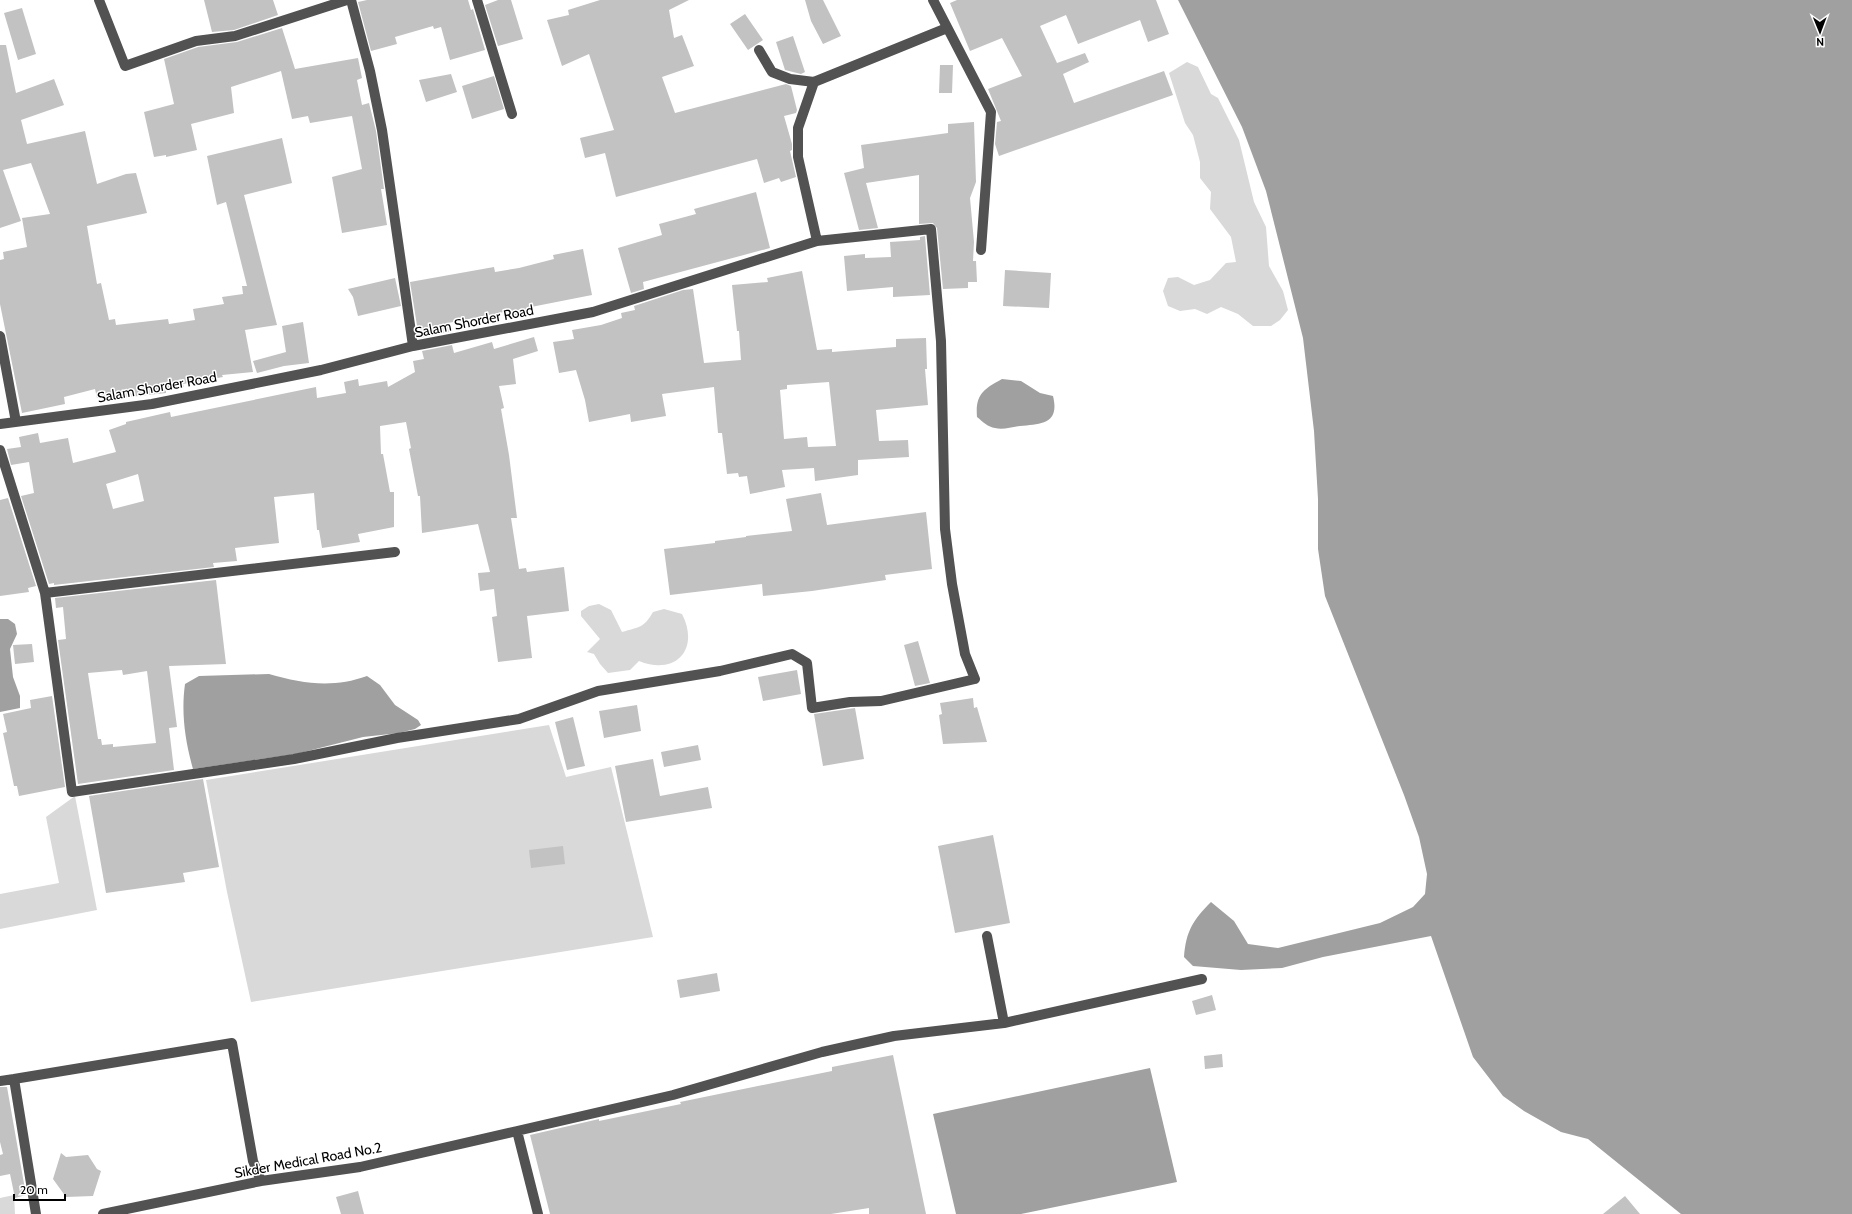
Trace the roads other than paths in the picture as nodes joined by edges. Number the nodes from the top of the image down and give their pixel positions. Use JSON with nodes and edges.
{"nodes":[{"id":1,"x":99,"y":0,"type":"edge"},
{"id":2,"x":346,"y":0,"type":"edge"},
{"id":3,"x":351,"y":0,"type":"edge"},
{"id":4,"x":477,"y":0,"type":"edge"},
{"id":5,"x":933,"y":0,"type":"edge"},
{"id":6,"x":947,"y":28,"type":"junction"},
{"id":7,"x":759,"y":50,"type":"dead end"},
{"id":8,"x":814,"y":82,"type":"junction"},
{"id":9,"x":512,"y":114,"type":"dead end"},
{"id":10,"x":817,"y":241,"type":"junction"},
{"id":11,"x":981,"y":250,"type":"dead end"},
{"id":12,"x":0,"y":336,"type":"edge"},
{"id":13,"x":413,"y":346,"type":"junction"},
{"id":14,"x":16,"y":422,"type":"junction"},
{"id":15,"x":0,"y":424,"type":"edge"},
{"id":16,"x":0,"y":450,"type":"edge"},
{"id":17,"x":395,"y":552,"type":"dead end"},
{"id":18,"x":45,"y":593,"type":"junction"},
{"id":19,"x":987,"y":936,"type":"dead end"},
{"id":20,"x":1202,"y":979,"type":"dead end"},
{"id":21,"x":1004,"y":1023,"type":"junction"},
{"id":22,"x":14,"y":1078,"type":"junction"},
{"id":23,"x":0,"y":1081,"type":"edge"},
{"id":24,"x":517,"y":1131,"type":"junction"},
{"id":25,"x":261,"y":1181,"type":"junction"},
{"id":26,"x":36,"y":1214,"type":"edge"},
{"id":27,"x":103,"y":1214,"type":"edge"},
{"id":28,"x":538,"y":1214,"type":"edge"}],
"edges":[{"from":1,"to":2,"type":"street"},
{"from":3,"to":13,"type":"street"},
{"from":4,"to":9,"type":"street"},
{"from":5,"to":6,"type":"street"},
{"from":6,"to":8,"type":"street"},
{"from":6,"to":11,"type":"street"},
{"from":7,"to":8,"type":"street"},
{"from":8,"to":10,"type":"street"},
{"from":10,"to":13,"type":"street","name":"Salam Shorder Road"},
{"from":10,"to":18,"type":"street","name":"Salam Shorder Road"},
{"from":12,"to":14,"type":"street"},
{"from":13,"to":14,"type":"street","name":"Salam Shorder Road"},
{"from":14,"to":15,"type":"street","name":"Salam Shorder Road"},
{"from":16,"to":18,"type":"street"},
{"from":17,"to":18,"type":"street"},
{"from":19,"to":21,"type":"street"},
{"from":20,"to":21,"type":"street","name":"Sikder Medical Road No.2"},
{"from":21,"to":24,"type":"street","name":"Sikder Medical Road No.2"},
{"from":22,"to":23,"type":"street"},
{"from":22,"to":25,"type":"street"},
{"from":22,"to":26,"type":"street"},
{"from":24,"to":25,"type":"street","name":"Sikder Medical Road No.2"},
{"from":24,"to":28,"type":"street"},
{"from":25,"to":27,"type":"street","name":"Sikder Medical Road No.2"}]}
